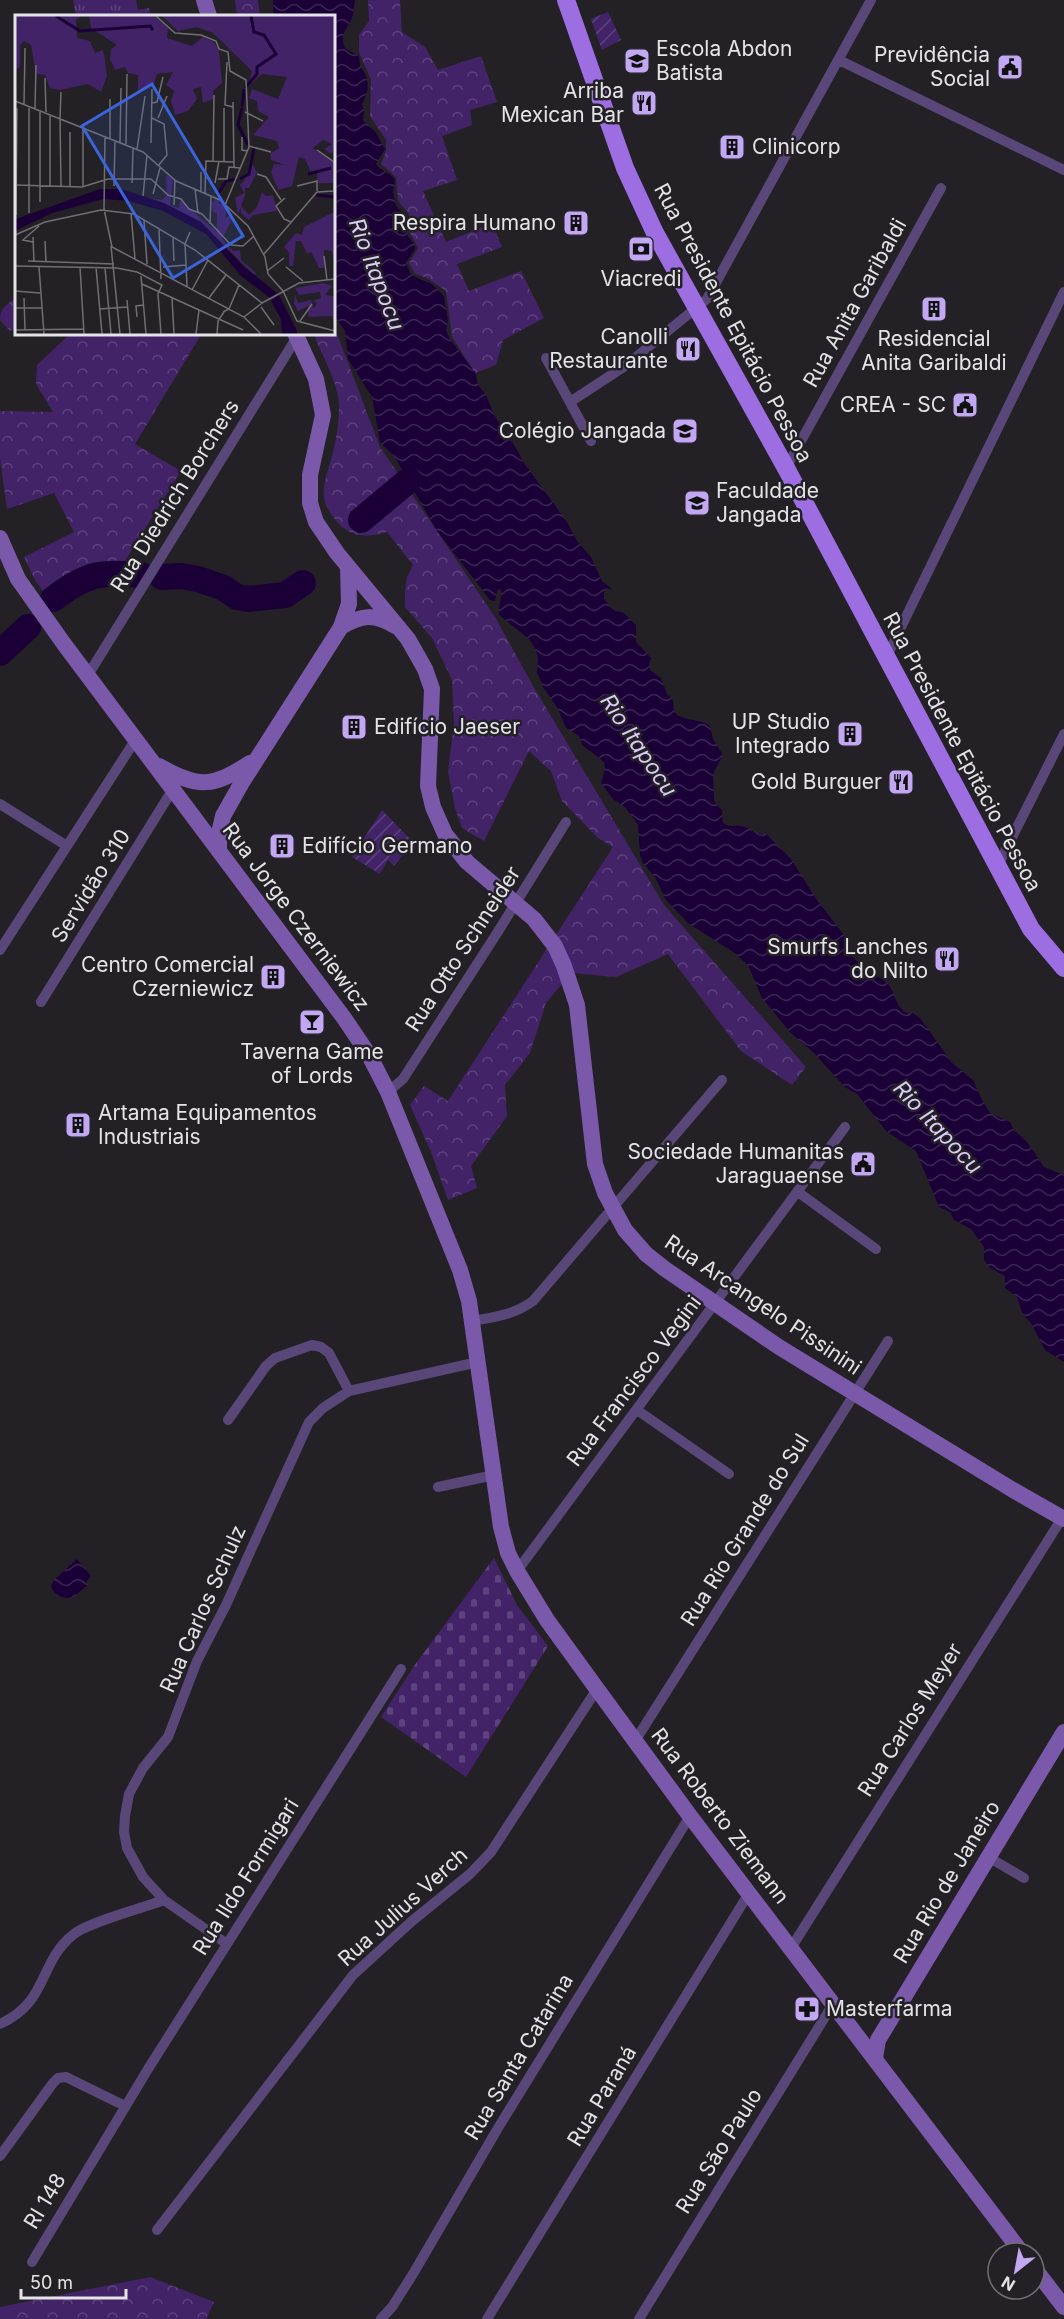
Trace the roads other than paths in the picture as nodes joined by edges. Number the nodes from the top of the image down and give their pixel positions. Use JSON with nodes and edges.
{"nodes":[{"id":1,"x":204,"y":0,"type":"edge"},
{"id":2,"x":566,"y":0,"type":"edge"},
{"id":3,"x":871,"y":0,"type":"edge"},
{"id":4,"x":209,"y":15,"type":"edge"},
{"id":5,"x":839,"y":60,"type":"junction"},
{"id":6,"x":1064,"y":170,"type":"edge"},
{"id":7,"x":941,"y":188,"type":"dead end"},
{"id":8,"x":1064,"y":292,"type":"edge"},
{"id":9,"x":697,"y":308,"type":"junction"},
{"id":10,"x":296,"y":335,"type":"edge"},
{"id":11,"x":546,"y":358,"type":"dead end"},
{"id":12,"x":570,"y":402,"type":"junction"},
{"id":13,"x":591,"y":441,"type":"dead end"},
{"id":14,"x":786,"y":468,"type":"junction"},
{"id":15,"x":0,"y":538,"type":"edge"},
{"id":16,"x":348,"y":567,"type":"junction"},
{"id":17,"x":341,"y":627,"type":"junction"},
{"id":18,"x":398,"y":628,"type":"junction"},
{"id":19,"x":886,"y":658,"type":"junction"},
{"id":20,"x":88,"y":675,"type":"junction"},
{"id":21,"x":1064,"y":734,"type":"edge"},
{"id":22,"x":136,"y":739,"type":"junction"},
{"id":23,"x":254,"y":761,"type":"junction"},
{"id":24,"x":153,"y":763,"type":"junction"},
{"id":25,"x":173,"y":789,"type":"junction"},
{"id":26,"x":0,"y":804,"type":"edge"},
{"id":27,"x":566,"y":822,"type":"dead end"},
{"id":28,"x":67,"y":846,"type":"junction"},
{"id":29,"x":219,"y":850,"type":"junction"},
{"id":30,"x":997,"y":867,"type":"junction"},
{"id":31,"x":517,"y":903,"type":"junction"},
{"id":32,"x":0,"y":950,"type":"edge"},
{"id":33,"x":1064,"y":968,"type":"edge"},
{"id":34,"x":41,"y":1002,"type":"dead end"},
{"id":35,"x":722,"y":1080,"type":"dead end"},
{"id":36,"x":388,"y":1092,"type":"junction"},
{"id":37,"x":845,"y":1127,"type":"dead end"},
{"id":38,"x":798,"y":1192,"type":"junction"},
{"id":39,"x":613,"y":1210,"type":"junction"},
{"id":40,"x":876,"y":1249,"type":"dead end"},
{"id":41,"x":716,"y":1304,"type":"junction"},
{"id":42,"x":472,"y":1321,"type":"junction"},
{"id":43,"x":888,"y":1341,"type":"dead end"},
{"id":44,"x":478,"y":1362,"type":"junction"},
{"id":45,"x":349,"y":1391,"type":"junction"},
{"id":46,"x":855,"y":1394,"type":"junction"},
{"id":47,"x":637,"y":1410,"type":"junction"},
{"id":48,"x":228,"y":1420,"type":"dead end"},
{"id":49,"x":729,"y":1474,"type":"dead end"},
{"id":50,"x":494,"y":1475,"type":"junction"},
{"id":51,"x":438,"y":1487,"type":"dead end"},
{"id":52,"x":1063,"y":1517,"type":"edge"},
{"id":53,"x":517,"y":1571,"type":"junction"},
{"id":54,"x":401,"y":1669,"type":"dead end"},
{"id":55,"x":597,"y":1689,"type":"junction"},
{"id":56,"x":1064,"y":1732,"type":"edge"},
{"id":57,"x":634,"y":1741,"type":"junction"},
{"id":58,"x":690,"y":1816,"type":"junction"},
{"id":59,"x":988,"y":1857,"type":"junction"},
{"id":60,"x":1024,"y":1878,"type":"dead end"},
{"id":61,"x":749,"y":1893,"type":"junction"},
{"id":62,"x":164,"y":1900,"type":"junction"},
{"id":63,"x":227,"y":1944,"type":"junction"},
{"id":64,"x":791,"y":1948,"type":"junction"},
{"id":65,"x":833,"y":2004,"type":"junction"},
{"id":66,"x":0,"y":2024,"type":"edge"},
{"id":67,"x":874,"y":2058,"type":"junction"},
{"id":68,"x":125,"y":2106,"type":"junction"},
{"id":69,"x":0,"y":2156,"type":"edge"},
{"id":70,"x":92,"y":2160,"type":"joint"},
{"id":71,"x":157,"y":2230,"type":"dead end"},
{"id":72,"x":1013,"y":2241,"type":"edge"},
{"id":73,"x":32,"y":2262,"type":"dead end"},
{"id":74,"x":1046,"y":2281,"type":"edge"},
{"id":75,"x":1061,"y":2298,"type":"edge"},
{"id":76,"x":381,"y":2319,"type":"edge"},
{"id":77,"x":487,"y":2319,"type":"edge"},
{"id":78,"x":639,"y":2319,"type":"edge"}],
"edges":[{"from":1,"to":4,"type":"main road"},
{"from":2,"to":9,"type":"highway","name":"Rua Presidente Epitácio Pessoa"},
{"from":3,"to":5,"type":"street"},
{"from":5,"to":6,"type":"street"},
{"from":5,"to":9,"type":"street"},
{"from":7,"to":14,"type":"street","name":"Rua Anita Garibaldi"},
{"from":8,"to":19,"type":"street"},
{"from":9,"to":12,"type":"street"},
{"from":9,"to":14,"type":"highway","name":"Rua Presidente Epitácio Pessoa"},
{"from":10,"to":16,"type":"main road","name":"Rua Arcangelo Pissinini"},
{"from":10,"to":20,"type":"street","name":"Rua Diedrich Borchers"},
{"from":11,"to":12,"type":"street"},
{"from":12,"to":13,"type":"street"},
{"from":14,"to":19,"type":"highway","name":"Rua Presidente Epitácio Pessoa"},
{"from":15,"to":20,"type":"main road","name":"Rua Jorge Czerniewicz"},
{"from":16,"to":17,"type":"main road"},
{"from":16,"to":18,"type":"main road","name":"Rua Arcangelo Pissinini"},
{"from":17,"to":18,"type":"main road"},
{"from":17,"to":23,"type":"main road"},
{"from":18,"to":31,"type":"main road","name":"Rua Arcangelo Pissinini"},
{"from":19,"to":30,"type":"highway","name":"Rua Presidente Epitácio Pessoa"},
{"from":20,"to":22,"type":"main road","name":"Rua Jorge Czerniewicz"},
{"from":21,"to":30,"type":"street"},
{"from":22,"to":24,"type":"main road","name":"Rua Jorge Czerniewicz"},
{"from":22,"to":28,"type":"street"},
{"from":23,"to":24,"type":"main road"},
{"from":23,"to":29,"type":"main road"},
{"from":24,"to":25,"type":"main road","name":"Rua Jorge Czerniewicz"},
{"from":25,"to":29,"type":"main road","name":"Rua Jorge Czerniewicz"},
{"from":25,"to":34,"type":"street","name":"Servidão 310"},
{"from":26,"to":28,"type":"street"},
{"from":27,"to":31,"type":"street","name":"Rua Otto Schneider"},
{"from":28,"to":32,"type":"street"},
{"from":29,"to":36,"type":"main road","name":"Rua Jorge Czerniewicz"},
{"from":30,"to":33,"type":"highway","name":"Rua Presidente Epitácio Pessoa"},
{"from":31,"to":36,"type":"street","name":"Rua Otto Schneider"},
{"from":31,"to":39,"type":"main road","name":"Rua Arcangelo Pissinini"},
{"from":35,"to":39,"type":"street"},
{"from":36,"to":42,"type":"main road","name":"Rua Jorge Czerniewicz"},
{"from":37,"to":38,"type":"street","name":"Rua Francisco Vegini"},
{"from":38,"to":40,"type":"street"},
{"from":38,"to":41,"type":"street","name":"Rua Francisco Vegini"},
{"from":39,"to":41,"type":"main road","name":"Rua Arcangelo Pissinini"},
{"from":39,"to":42,"type":"street"},
{"from":41,"to":46,"type":"main road","name":"Rua Arcangelo Pissinini"},
{"from":41,"to":47,"type":"street","name":"Rua Francisco Vegini"},
{"from":42,"to":44,"type":"main road","name":"Rua Jorge Czerniewicz"},
{"from":43,"to":46,"type":"street","name":"Rua Rio Grande do Sul"},
{"from":44,"to":45,"type":"street","name":"Rua Carlos Schulz"},
{"from":44,"to":50,"type":"main road","name":"Rua Roberto Ziemann"},
{"from":45,"to":48,"type":"street"},
{"from":45,"to":62,"type":"street","name":"Rua Carlos Schulz"},
{"from":46,"to":52,"type":"main road","name":"Rua Arcangelo Pissinini"},
{"from":46,"to":57,"type":"street","name":"Rua Rio Grande do Sul"},
{"from":47,"to":49,"type":"street"},
{"from":47,"to":53,"type":"street","name":"Rua Francisco Vegini"},
{"from":50,"to":51,"type":"street"},
{"from":50,"to":53,"type":"main road","name":"Rua Roberto Ziemann"},
{"from":52,"to":64,"type":"street","name":"Rua Carlos Meyer"},
{"from":53,"to":55,"type":"main road","name":"Rua Roberto Ziemann"},
{"from":54,"to":63,"type":"street","name":"Rua Ildo Formigari"},
{"from":55,"to":57,"type":"main road","name":"Rua Roberto Ziemann"},
{"from":55,"to":71,"type":"street","name":"Rua Julius Verch"},
{"from":56,"to":59,"type":"main road","name":"Rua Rio de Janeiro"},
{"from":57,"to":58,"type":"main road","name":"Rua Roberto Ziemann"},
{"from":58,"to":61,"type":"main road","name":"Rua Roberto Ziemann"},
{"from":58,"to":76,"type":"street","name":"Rua Santa Catarina"},
{"from":59,"to":60,"type":"street"},
{"from":59,"to":67,"type":"main road","name":"Rua Rio de Janeiro"},
{"from":61,"to":64,"type":"main road","name":"Rua Roberto Ziemann"},
{"from":61,"to":77,"type":"street","name":"Rua Paraná"},
{"from":62,"to":63,"type":"street","name":"Rua Carlos Schulz"},
{"from":62,"to":66,"type":"street"},
{"from":63,"to":68,"type":"street","name":"Rua Ildo Formigari"},
{"from":64,"to":65,"type":"main road","name":"Rua Roberto Ziemann"},
{"from":65,"to":67,"type":"main road","name":"Rua Roberto Ziemann"},
{"from":65,"to":78,"type":"street","name":"Rua São Paulo"},
{"from":67,"to":72,"type":"main road","name":"Rua Roberto Ziemann"},
{"from":68,"to":69,"type":"street"},
{"from":68,"to":70,"type":"street","name":"Rua Ildo Formigari"},
{"from":70,"to":73,"type":"street","name":"RI 148"},
{"from":74,"to":75,"type":"main road"}]}
